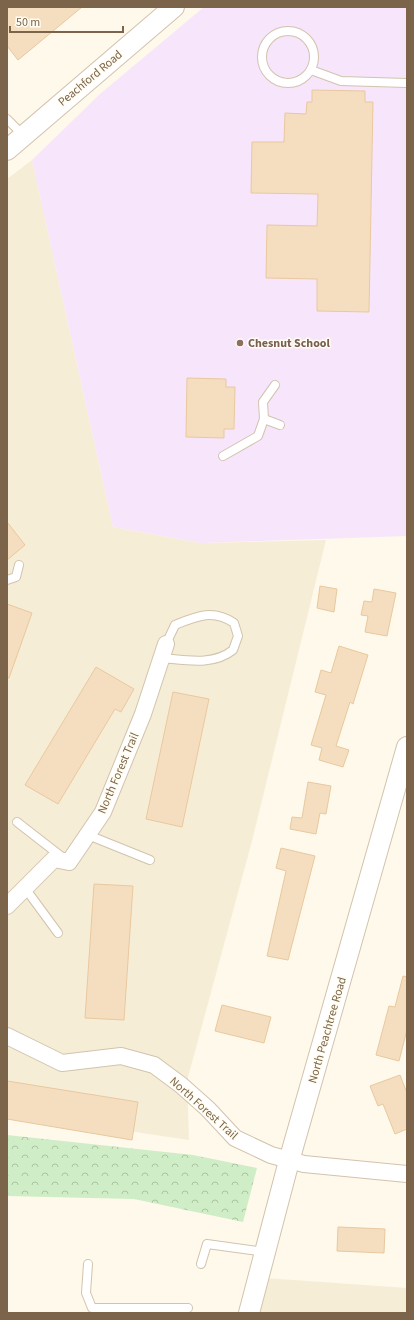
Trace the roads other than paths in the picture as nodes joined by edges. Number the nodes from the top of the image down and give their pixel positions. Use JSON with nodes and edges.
{"nodes":[{"id":1,"x":174,"y":7,"type":"edge"},
{"id":2,"x":311,"y":70,"type":"junction"},
{"id":3,"x":407,"y":83,"type":"edge"},
{"id":4,"x":7,"y":119,"type":"edge"},
{"id":5,"x":23,"y":135,"type":"junction"},
{"id":6,"x":7,"y":150,"type":"edge"},
{"id":7,"x":275,"y":385,"type":"dead end"},
{"id":8,"x":264,"y":419,"type":"junction"},
{"id":9,"x":280,"y":425,"type":"dead end"},
{"id":10,"x":223,"y":456,"type":"dead end"},
{"id":11,"x":19,"y":565,"type":"dead end"},
{"id":12,"x":7,"y":580,"type":"edge"},
{"id":13,"x":164,"y":651,"type":"junction"},
{"id":14,"x":407,"y":747,"type":"edge"},
{"id":15,"x":17,"y":822,"type":"dead end"},
{"id":16,"x":88,"y":835,"type":"junction"},
{"id":17,"x":150,"y":860,"type":"dead end"},
{"id":18,"x":69,"y":862,"type":"junction"},
{"id":19,"x":25,"y":888,"type":"junction"},
{"id":20,"x":7,"y":906,"type":"edge"},
{"id":21,"x":58,"y":933,"type":"dead end"},
{"id":22,"x":7,"y":1036,"type":"edge"},
{"id":23,"x":289,"y":1161,"type":"junction"},
{"id":24,"x":407,"y":1174,"type":"edge"},
{"id":25,"x":266,"y":1252,"type":"junction"},
{"id":26,"x":88,"y":1264,"type":"dead end"},
{"id":27,"x":201,"y":1264,"type":"dead end"},
{"id":28,"x":188,"y":1308,"type":"dead end"},
{"id":29,"x":249,"y":1313,"type":"edge"}],
"edges":[{"from":1,"to":5,"type":"street","name":"Peachford Road"},
{"from":2,"to":2,"type":"lane"},
{"from":2,"to":3,"type":"lane"},
{"from":4,"to":5,"type":"lane"},
{"from":5,"to":6,"type":"street","name":"Peachford Road"},
{"from":7,"to":8,"type":"lane"},
{"from":8,"to":9,"type":"lane"},
{"from":8,"to":10,"type":"lane"},
{"from":11,"to":12,"type":"lane"},
{"from":13,"to":13,"type":"lane"},
{"from":13,"to":16,"type":"street","name":"North Forest Trail"},
{"from":14,"to":23,"type":"street","name":"North Peachtree Road"},
{"from":15,"to":18,"type":"lane"},
{"from":16,"to":17,"type":"lane"},
{"from":16,"to":18,"type":"street","name":"North Forest Trail"},
{"from":18,"to":19,"type":"street"},
{"from":19,"to":20,"type":"street"},
{"from":19,"to":21,"type":"lane"},
{"from":22,"to":23,"type":"street","name":"North Forest Trail"},
{"from":23,"to":24,"type":"street","name":"North Forest Trail"},
{"from":23,"to":25,"type":"street","name":"North Peachtree Road"},
{"from":25,"to":27,"type":"lane"},
{"from":25,"to":29,"type":"street","name":"North Peachtree Road"},
{"from":26,"to":28,"type":"lane"}]}
